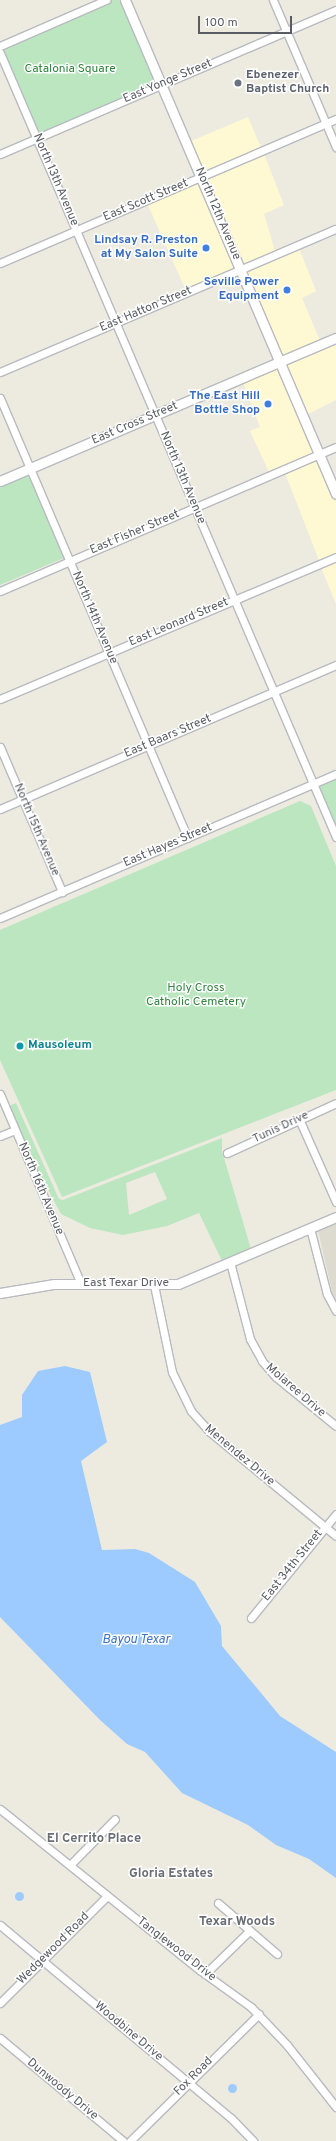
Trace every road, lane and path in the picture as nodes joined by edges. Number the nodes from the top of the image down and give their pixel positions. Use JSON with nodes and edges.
{"nodes":[{"id":1,"x":106,"y":0,"type":"edge"},
{"id":2,"x":125,"y":0,"type":"edge"},
{"id":3,"x":274,"y":0,"type":"edge"},
{"id":4,"x":336,"y":10,"type":"edge"},
{"id":5,"x":287,"y":31,"type":"junction"},
{"id":6,"x":0,"y":46,"type":"edge"},
{"id":7,"x":0,"y":52,"type":"edge"},
{"id":8,"x":162,"y":85,"type":"junction"},
{"id":9,"x":336,"y":119,"type":"edge"},
{"id":10,"x":326,"y":124,"type":"junction"},
{"id":11,"x":37,"y":138,"type":"junction"},
{"id":12,"x":336,"y":147,"type":"edge"},
{"id":13,"x":0,"y":154,"type":"edge"},
{"id":14,"x":201,"y":177,"type":"junction"},
{"id":15,"x":336,"y":229,"type":"edge"},
{"id":16,"x":76,"y":230,"type":"junction"},
{"id":17,"x":0,"y":263,"type":"edge"},
{"id":18,"x":240,"y":270,"type":"junction"},
{"id":19,"x":116,"y":323,"type":"junction"},
{"id":20,"x":336,"y":338,"type":"edge"},
{"id":21,"x":280,"y":362,"type":"junction"},
{"id":22,"x":0,"y":372,"type":"edge"},
{"id":23,"x":0,"y":398,"type":"edge"},
{"id":24,"x":155,"y":415,"type":"junction"},
{"id":25,"x":336,"y":447,"type":"edge"},
{"id":26,"x":319,"y":454,"type":"junction"},
{"id":27,"x":30,"y":468,"type":"junction"},
{"id":28,"x":0,"y":481,"type":"edge"},
{"id":29,"x":336,"y":494,"type":"edge"},
{"id":30,"x":195,"y":508,"type":"junction"},
{"id":31,"x":336,"y":557,"type":"edge"},
{"id":32,"x":70,"y":561,"type":"junction"},
{"id":33,"x":0,"y":591,"type":"edge"},
{"id":34,"x":234,"y":600,"type":"junction"},
{"id":35,"x":109,"y":653,"type":"junction"},
{"id":36,"x":336,"y":665,"type":"edge"},
{"id":37,"x":274,"y":692,"type":"junction"},
{"id":38,"x":0,"y":700,"type":"edge"},
{"id":39,"x":149,"y":746,"type":"junction"},
{"id":40,"x":0,"y":747,"type":"edge"},
{"id":41,"x":336,"y":774,"type":"edge"},
{"id":42,"x":314,"y":784,"type":"junction"},
{"id":43,"x":22,"y":799,"type":"junction"},
{"id":44,"x":0,"y":809,"type":"edge"},
{"id":45,"x":336,"y":837,"type":"edge"},
{"id":46,"x":188,"y":838,"type":"junction"},
{"id":47,"x":62,"y":892,"type":"junction"},
{"id":48,"x":0,"y":918,"type":"edge"},
{"id":49,"x":0,"y":1094,"type":"edge"},
{"id":50,"x":336,"y":1103,"type":"edge"},
{"id":51,"x":299,"y":1119,"type":"junction"},
{"id":52,"x":15,"y":1130,"type":"junction"},
{"id":53,"x":0,"y":1136,"type":"edge"},
{"id":54,"x":227,"y":1153,"type":"dead end"},
{"id":55,"x":336,"y":1202,"type":"edge"},
{"id":56,"x":336,"y":1217,"type":"edge"},
{"id":57,"x":310,"y":1228,"type":"junction"},
{"id":58,"x":230,"y":1262,"type":"junction"},
{"id":59,"x":81,"y":1284,"type":"junction"},
{"id":60,"x":154,"y":1286,"type":"junction"},
{"id":61,"x":0,"y":1293,"type":"edge"},
{"id":62,"x":336,"y":1311,"type":"edge"},
{"id":63,"x":336,"y":1426,"type":"edge"},
{"id":64,"x":336,"y":1514,"type":"edge"},
{"id":65,"x":325,"y":1527,"type":"junction"},
{"id":66,"x":336,"y":1536,"type":"edge"},
{"id":67,"x":251,"y":1618,"type":"dead end"},
{"id":68,"x":0,"y":1808,"type":"edge"},
{"id":69,"x":115,"y":1819,"type":"dead end"},
{"id":70,"x":70,"y":1865,"type":"junction"},
{"id":71,"x":107,"y":1896,"type":"junction"},
{"id":72,"x":218,"y":1903,"type":"dead end"},
{"id":73,"x":0,"y":1925,"type":"edge"},
{"id":74,"x":249,"y":1931,"type":"junction"},
{"id":75,"x":277,"y":1954,"type":"dead end"},
{"id":76,"x":43,"y":1960,"type":"junction"},
{"id":77,"x":205,"y":1974,"type":"junction"},
{"id":78,"x":0,"y":2003,"type":"edge"},
{"id":79,"x":259,"y":2014,"type":"junction"},
{"id":80,"x":0,"y":2038,"type":"edge"},
{"id":81,"x":189,"y":2082,"type":"junction"},
{"id":82,"x":336,"y":2107,"type":"edge"},
{"id":83,"x":123,"y":2141,"type":"edge"},
{"id":84,"x":130,"y":2141,"type":"edge"},
{"id":85,"x":253,"y":2141,"type":"edge"}],
"edges":[{"from":1,"to":6,"type":"street"},
{"from":2,"to":8,"type":"street","name":"North 12th Avenue"},
{"from":3,"to":5,"type":"street"},
{"from":4,"to":5,"type":"street","name":"East Yonge Street"},
{"from":5,"to":8,"type":"street","name":"East Yonge Street"},
{"from":5,"to":10,"type":"street"},
{"from":7,"to":11,"type":"street","name":"North 13th Avenue"},
{"from":8,"to":11,"type":"street","name":"East Yonge Street"},
{"from":8,"to":14,"type":"street","name":"North 12th Avenue"},
{"from":9,"to":10,"type":"street","name":"East Scott Street"},
{"from":10,"to":12,"type":"street"},
{"from":10,"to":14,"type":"street","name":"East Scott Street"},
{"from":11,"to":13,"type":"street","name":"East Yonge Street"},
{"from":11,"to":16,"type":"street","name":"North 13th Avenue"},
{"from":14,"to":16,"type":"street","name":"East Scott Street"},
{"from":14,"to":18,"type":"street","name":"North 12th Avenue"},
{"from":15,"to":18,"type":"street","name":"East Hatton Street"},
{"from":16,"to":17,"type":"street","name":"East Scott Street"},
{"from":16,"to":19,"type":"street","name":"North 13th Avenue"},
{"from":18,"to":19,"type":"street","name":"East Hatton Street"},
{"from":18,"to":21,"type":"street","name":"North 12th Avenue"},
{"from":19,"to":22,"type":"street","name":"East Hatton Street"},
{"from":19,"to":24,"type":"street","name":"North 13th Avenue"},
{"from":20,"to":21,"type":"street","name":"East Cross Street"},
{"from":21,"to":24,"type":"street","name":"East Cross Street"},
{"from":21,"to":26,"type":"street","name":"North 12th Avenue"},
{"from":23,"to":27,"type":"street","name":"North 14th Avenue"},
{"from":24,"to":27,"type":"street","name":"East Cross Street"},
{"from":24,"to":30,"type":"street","name":"North 13th Avenue"},
{"from":25,"to":26,"type":"street","name":"East Fisher Street"},
{"from":26,"to":29,"type":"street","name":"North 12th Avenue"},
{"from":26,"to":30,"type":"street","name":"East Fisher Street"},
{"from":27,"to":28,"type":"street","name":"East Cross Street"},
{"from":27,"to":32,"type":"street","name":"North 14th Avenue"},
{"from":30,"to":32,"type":"street","name":"East Fisher Street"},
{"from":30,"to":34,"type":"street","name":"North 13th Avenue"},
{"from":31,"to":34,"type":"street","name":"East Leonard Street"},
{"from":32,"to":33,"type":"street","name":"East Fisher Street"},
{"from":32,"to":35,"type":"street","name":"North 14th Avenue"},
{"from":34,"to":35,"type":"street","name":"East Leonard Street"},
{"from":34,"to":37,"type":"street","name":"North 13th Avenue"},
{"from":35,"to":38,"type":"street","name":"East Leonard Street"},
{"from":35,"to":39,"type":"street","name":"North 14th Avenue"},
{"from":36,"to":37,"type":"street","name":"East Baars Street"},
{"from":37,"to":39,"type":"street","name":"East Baars Street"},
{"from":37,"to":42,"type":"street","name":"North 13th Avenue"},
{"from":39,"to":43,"type":"street","name":"East Baars Street"},
{"from":39,"to":46,"type":"street","name":"North 14th Avenue"},
{"from":40,"to":43,"type":"street","name":"North 15th Avenue"},
{"from":41,"to":42,"type":"street","name":"East Hayes Street"},
{"from":42,"to":45,"type":"street","name":"North 13th Avenue"},
{"from":42,"to":46,"type":"street","name":"East Hayes Street"},
{"from":43,"to":44,"type":"street","name":"East Baars Street"},
{"from":43,"to":47,"type":"street","name":"North 15th Avenue"},
{"from":46,"to":47,"type":"street","name":"East Hayes Street"},
{"from":47,"to":48,"type":"street","name":"East Hayes Street"},
{"from":49,"to":52,"type":"street","name":"North 16th Avenue"},
{"from":50,"to":51,"type":"street","name":"Tunis Drive"},
{"from":51,"to":54,"type":"street","name":"Tunis Drive"},
{"from":51,"to":55,"type":"street"},
{"from":52,"to":53,"type":"street"},
{"from":52,"to":59,"type":"street","name":"North 16th Avenue"},
{"from":56,"to":57,"type":"street","name":"East Texar Drive"},
{"from":57,"to":58,"type":"street","name":"East Texar Drive"},
{"from":57,"to":62,"type":"street"},
{"from":58,"to":60,"type":"street","name":"East Texar Drive"},
{"from":58,"to":63,"type":"street","name":"Molaree Drive"},
{"from":59,"to":60,"type":"street","name":"East Texar Drive"},
{"from":59,"to":61,"type":"street","name":"East Texar Drive"},
{"from":60,"to":65,"type":"street","name":"Menendez Drive"},
{"from":64,"to":65,"type":"street","name":"East 34th Street"},
{"from":65,"to":66,"type":"street","name":"Menendez Drive"},
{"from":65,"to":67,"type":"street","name":"East 34th Street"},
{"from":68,"to":70,"type":"street","name":"Tanglewood Drive"},
{"from":69,"to":70,"type":"street"},
{"from":70,"to":71,"type":"street","name":"Tanglewood Drive"},
{"from":71,"to":76,"type":"street","name":"Wedgewood Road"},
{"from":71,"to":77,"type":"street","name":"Tanglewood Drive"},
{"from":72,"to":74,"type":"street"},
{"from":73,"to":76,"type":"street","name":"Woodbine Drive"},
{"from":74,"to":75,"type":"street"},
{"from":74,"to":77,"type":"street"},
{"from":76,"to":78,"type":"street","name":"Wedgewood Road"},
{"from":76,"to":81,"type":"street","name":"Woodbine Drive"},
{"from":77,"to":79,"type":"street","name":"Tanglewood Drive"},
{"from":79,"to":81,"type":"street","name":"Fox Road"},
{"from":79,"to":82,"type":"street","name":"Tanglewood Drive"},
{"from":80,"to":83,"type":"street","name":"Dunwoody Drive"},
{"from":81,"to":84,"type":"street","name":"Fox Road"},
{"from":81,"to":85,"type":"street","name":"Woodbine Drive"}]}
